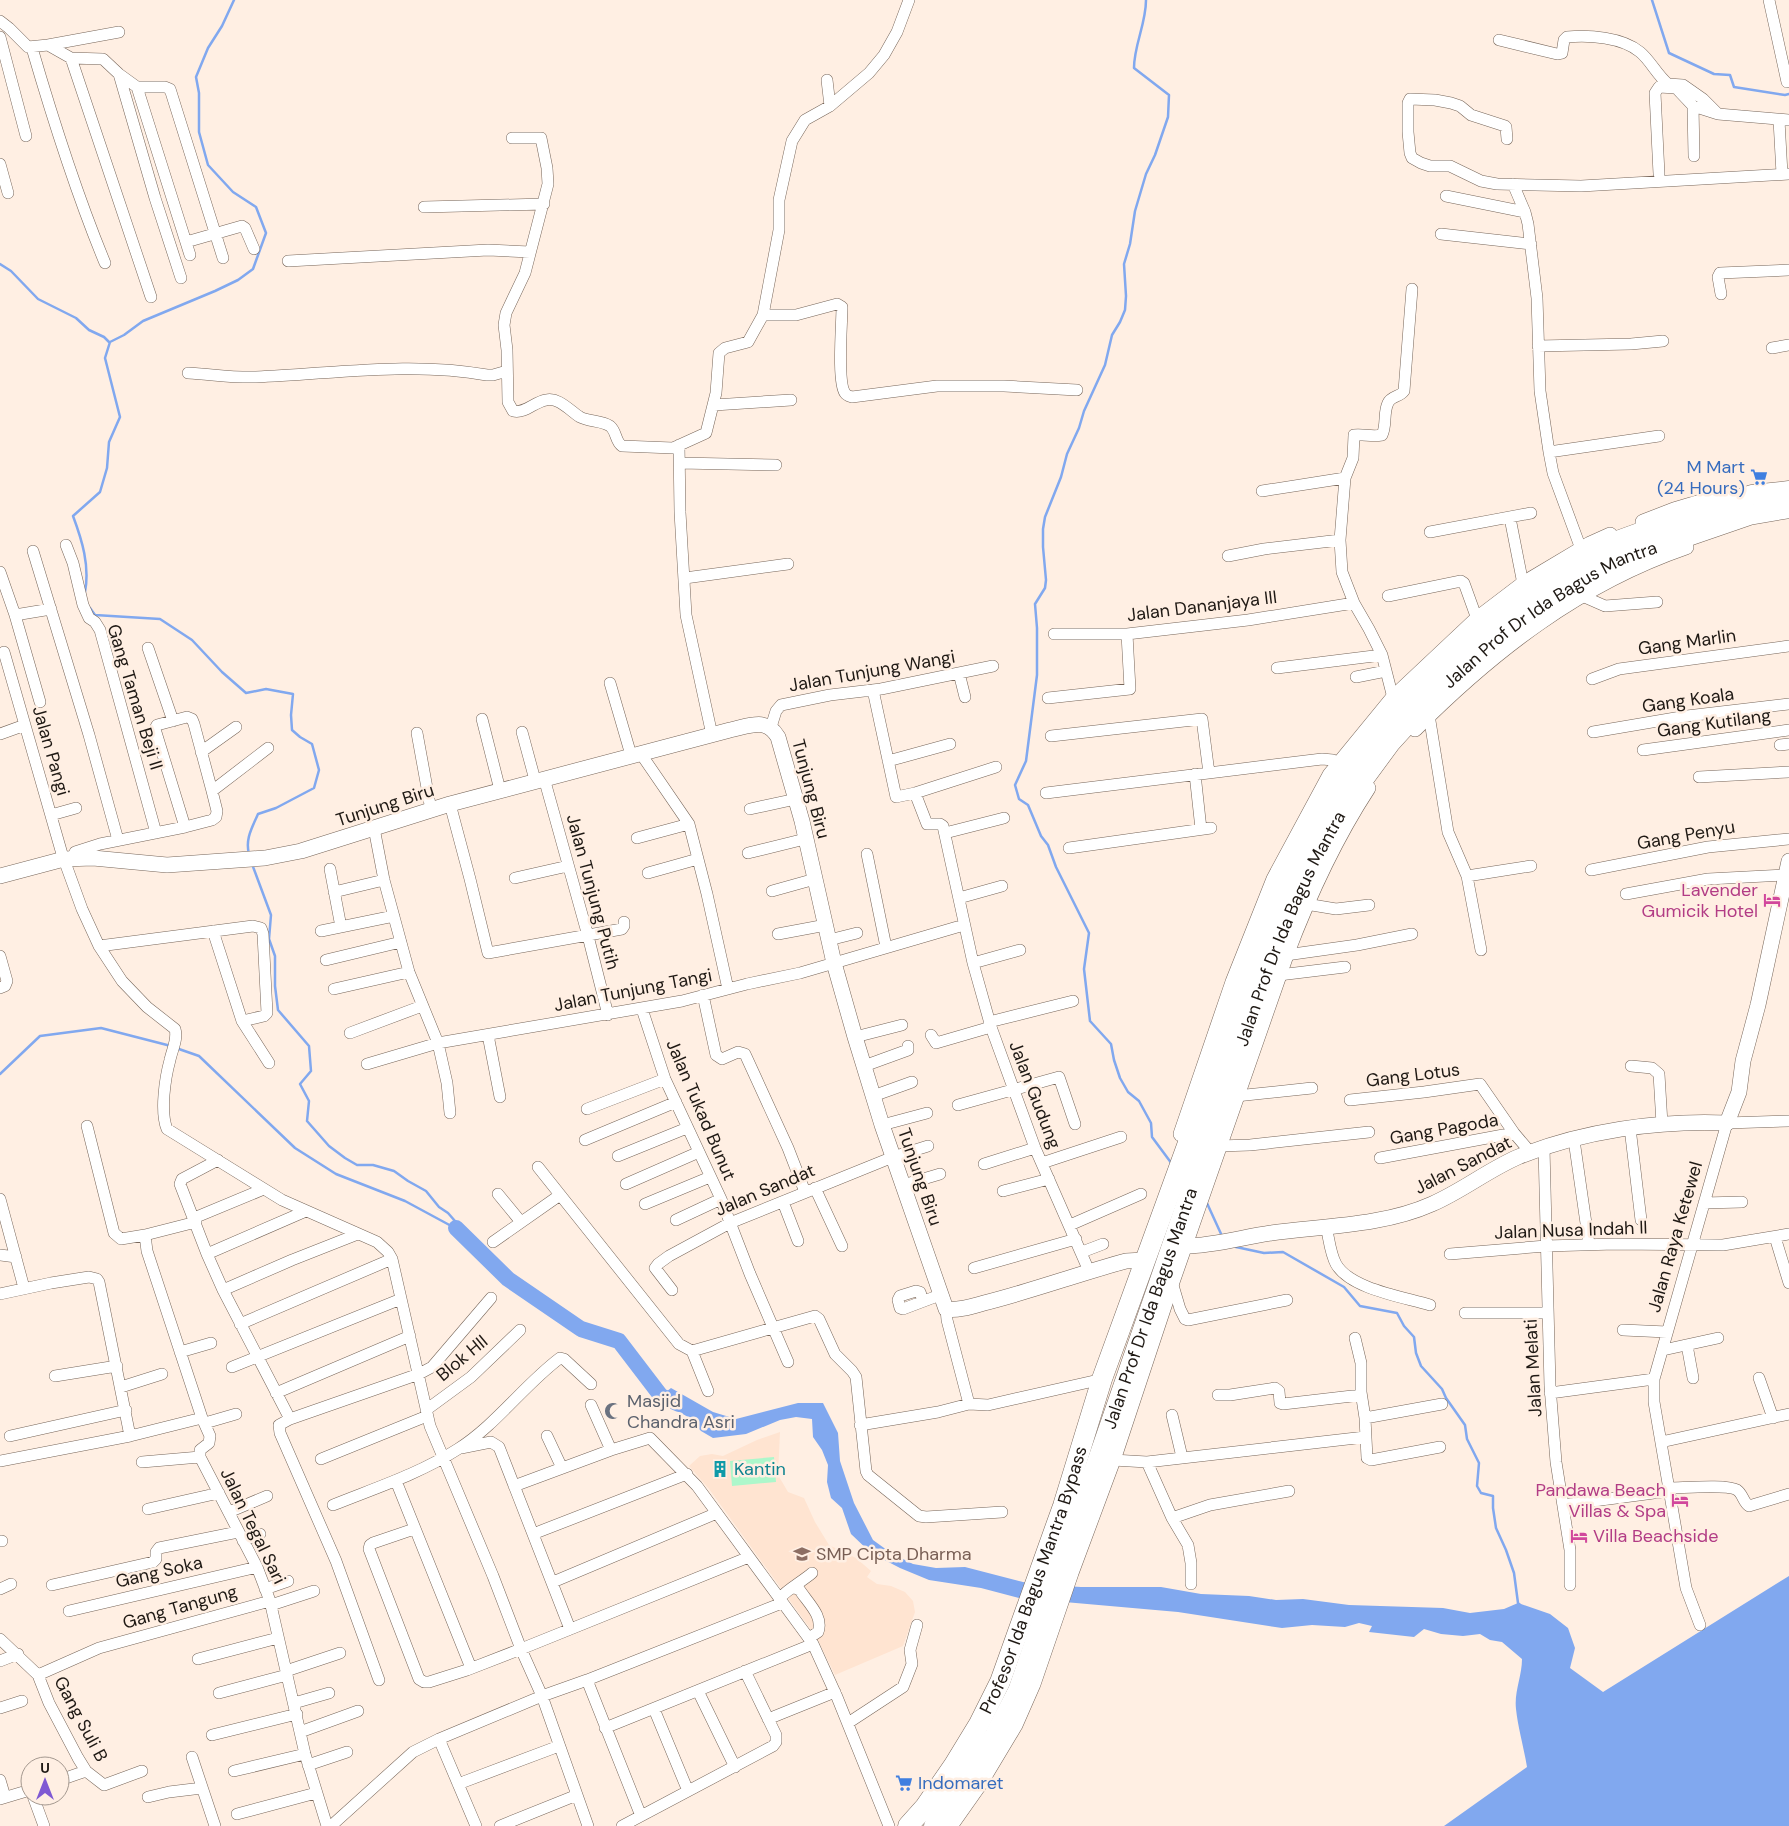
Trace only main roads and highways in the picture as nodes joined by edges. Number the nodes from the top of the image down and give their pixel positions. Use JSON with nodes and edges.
{"nodes":[{"id":1,"x":1789,"y":491,"type":"edge"},
{"id":2,"x":1789,"y":508,"type":"edge"},
{"id":3,"x":1349,"y":777,"type":"junction"},
{"id":4,"x":1272,"y":964,"type":"junction"},
{"id":5,"x":1140,"y":1259,"type":"joint"},
{"id":6,"x":1072,"y":1509,"type":"junction"},
{"id":7,"x":1036,"y":1615,"type":"junction"},
{"id":8,"x":908,"y":1826,"type":"edge"},
{"id":9,"x":934,"y":1826,"type":"edge"}],
"edges":[{"from":1,"to":3,"type":"highway","name":"Jalan Prof Dr Ida Bagus Mantra"},
{"from":2,"to":3,"type":"highway","name":"Jalan Prof Dr Ida Bagus Mantra"},
{"from":3,"to":4,"type":"highway","name":"Jalan Prof Dr Ida Bagus Mantra"},
{"from":4,"to":5,"type":"highway","name":"Jalan Prof Dr Ida Bagus Mantra"},
{"from":4,"to":6,"type":"highway","name":"Jalan Prof Dr Ida Bagus Mantra"},
{"from":5,"to":6,"type":"highway","name":"Profesor Ida Bagus Mantra Bypass"},
{"from":6,"to":7,"type":"highway","name":"Profesor Ida Bagus Mantra Bypass"},
{"from":7,"to":8,"type":"highway","name":"Profesor Ida Bagus Mantra Bypass"},
{"from":7,"to":9,"type":"highway","name":"Profesor Ida Bagus Mantra Bypass"}]}
